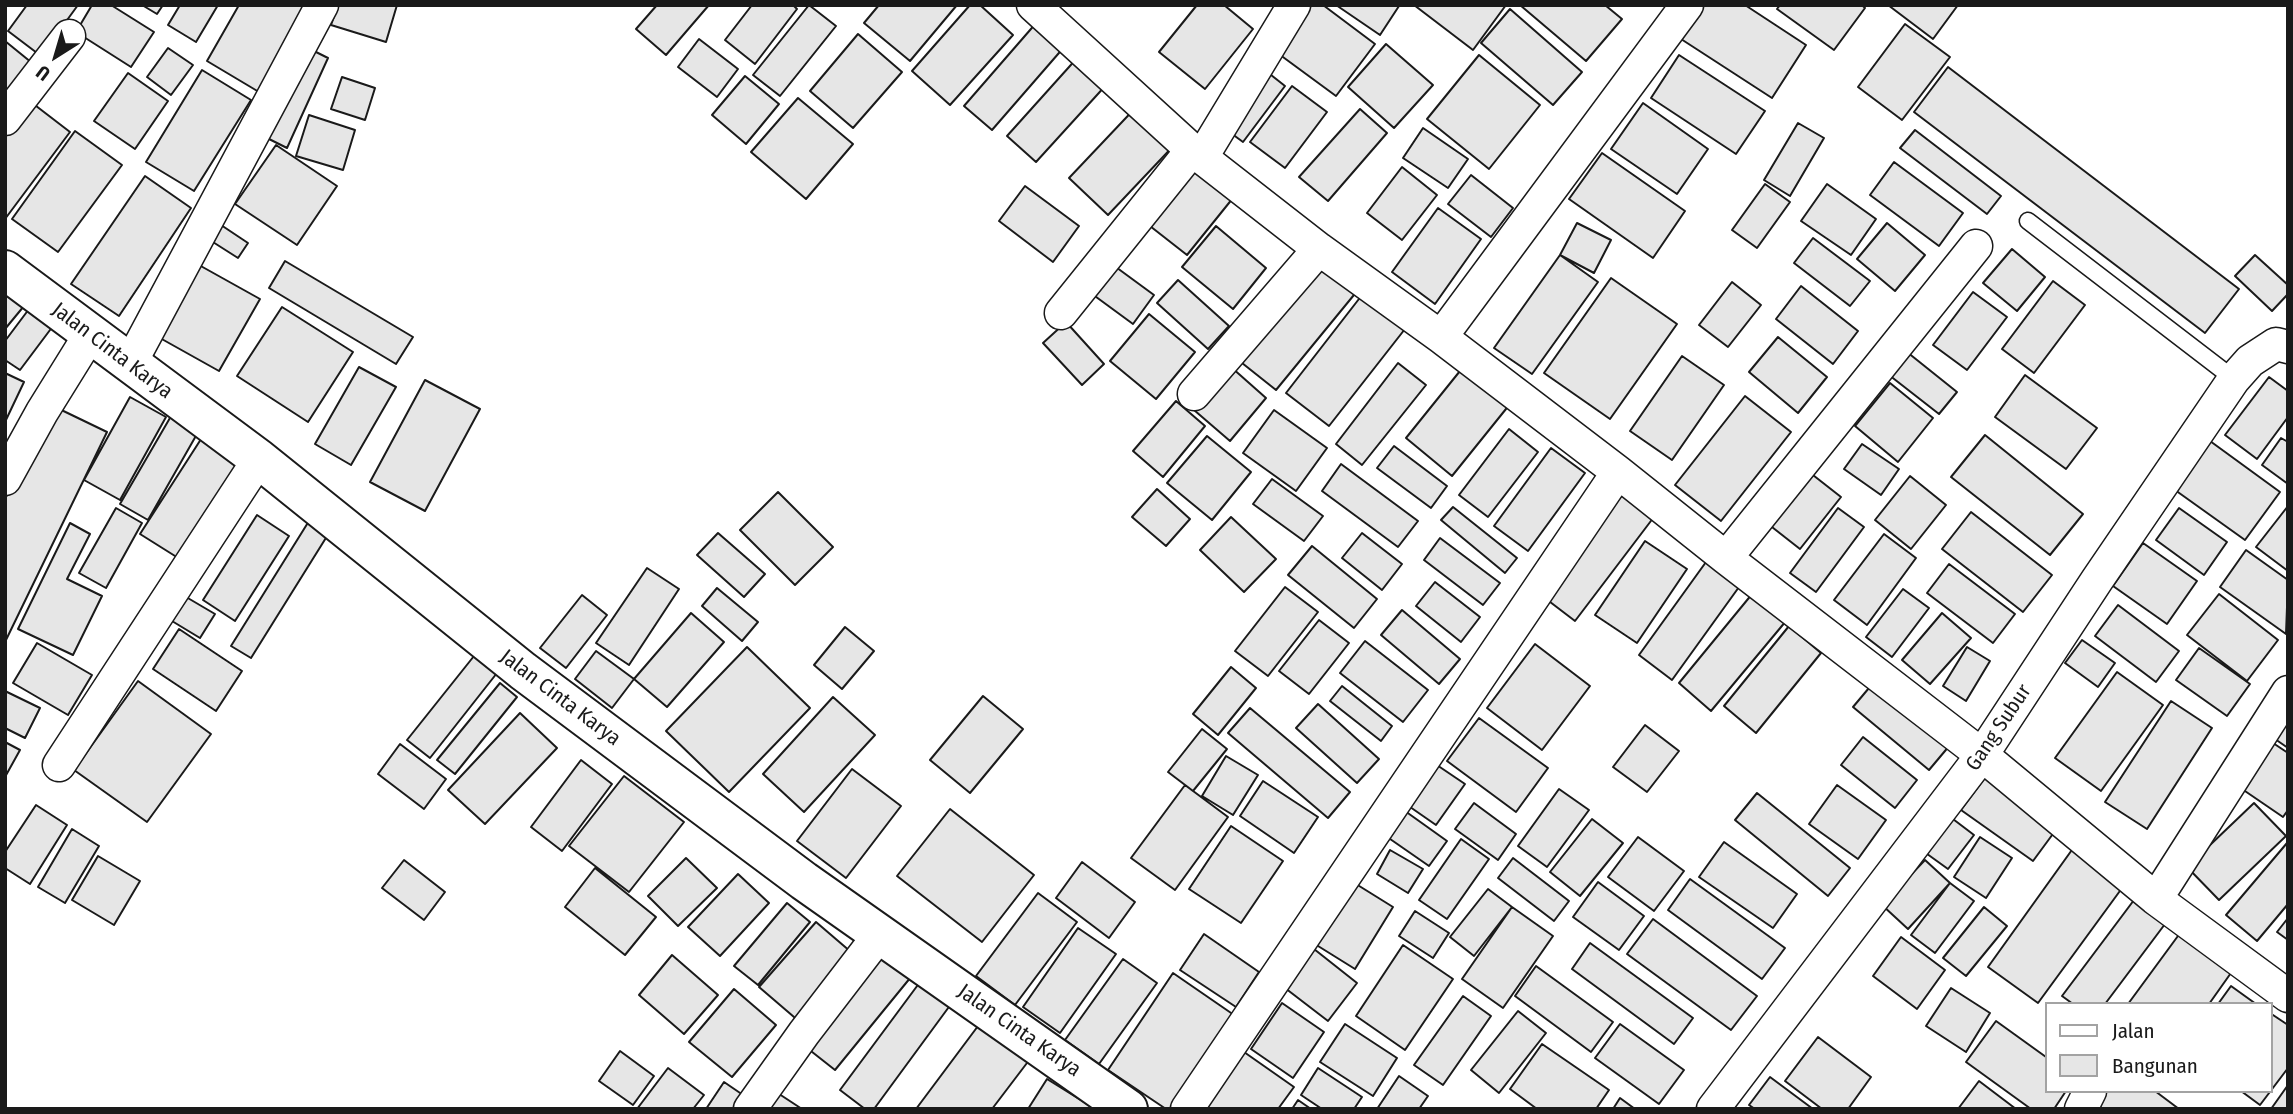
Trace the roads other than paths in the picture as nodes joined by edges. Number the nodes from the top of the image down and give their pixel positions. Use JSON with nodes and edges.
{"nodes":[{"id":1,"x":322,"y":5,"type":"edge"},
{"id":2,"x":1033,"y":5,"type":"edge"},
{"id":3,"x":1294,"y":5,"type":"edge"},
{"id":4,"x":1687,"y":5,"type":"edge"},
{"id":5,"x":69,"y":36,"type":"dead end"},
{"id":6,"x":5,"y":119,"type":"edge"},
{"id":7,"x":1197,"y":154,"type":"junction"},
{"id":8,"x":2028,"y":221,"type":"dead end"},
{"id":9,"x":1976,"y":246,"type":"dead end"},
{"id":10,"x":1319,"y":249,"type":"junction"},
{"id":11,"x":5,"y":270,"type":"edge"},
{"id":12,"x":1061,"y":313,"type":"dead end"},
{"id":13,"x":91,"y":333,"type":"junction"},
{"id":14,"x":1441,"y":337,"type":"junction"},
{"id":15,"x":2282,"y":345,"type":"edge"},
{"id":16,"x":130,"y":365,"type":"junction"},
{"id":17,"x":2234,"y":379,"type":"junction"},
{"id":18,"x":1194,"y":394,"type":"dead end"},
{"id":19,"x":260,"y":459,"type":"junction"},
{"id":20,"x":1618,"y":472,"type":"junction"},
{"id":21,"x":5,"y":479,"type":"edge"},
{"id":22,"x":1726,"y":558,"type":"junction"},
{"id":23,"x":2288,"y":692,"type":"edge"},
{"id":24,"x":1982,"y":755,"type":"junction"},
{"id":25,"x":59,"y":765,"type":"dead end"},
{"id":26,"x":2156,"y":899,"type":"junction"},
{"id":27,"x":880,"y":934,"type":"junction"},
{"id":28,"x":2288,"y":996,"type":"edge"},
{"id":29,"x":2089,"y":1093,"type":"edge"},
{"id":30,"x":750,"y":1109,"type":"edge"},
{"id":31,"x":1128,"y":1109,"type":"edge"},
{"id":32,"x":1187,"y":1109,"type":"edge"},
{"id":33,"x":1713,"y":1109,"type":"edge"},
{"id":34,"x":2081,"y":1109,"type":"edge"}],
"edges":[{"from":1,"to":16,"type":"street"},
{"from":2,"to":7,"type":"street"},
{"from":3,"to":7,"type":"street"},
{"from":4,"to":14,"type":"street"},
{"from":5,"to":6,"type":"street"},
{"from":7,"to":10,"type":"street"},
{"from":7,"to":12,"type":"street"},
{"from":8,"to":17,"type":"lane"},
{"from":9,"to":22,"type":"street"},
{"from":10,"to":14,"type":"street"},
{"from":10,"to":18,"type":"street"},
{"from":11,"to":13,"type":"street","name":"Jalan Cinta Karya"},
{"from":13,"to":16,"type":"street","name":"Jalan Cinta Karya"},
{"from":13,"to":21,"type":"street"},
{"from":14,"to":20,"type":"street"},
{"from":15,"to":17,"type":"street","name":"Gang Subur"},
{"from":16,"to":19,"type":"street","name":"Jalan Cinta Karya"},
{"from":17,"to":24,"type":"street","name":"Gang Subur"},
{"from":19,"to":25,"type":"street"},
{"from":19,"to":27,"type":"street","name":"Jalan Cinta Karya"},
{"from":20,"to":22,"type":"street"},
{"from":20,"to":32,"type":"street"},
{"from":22,"to":24,"type":"street"},
{"from":23,"to":26,"type":"street"},
{"from":24,"to":26,"type":"street"},
{"from":24,"to":33,"type":"street","name":"Gang Subur"},
{"from":26,"to":28,"type":"street"},
{"from":27,"to":30,"type":"street"},
{"from":27,"to":31,"type":"street","name":"Jalan Cinta Karya"},
{"from":29,"to":34,"type":"street"}]}
